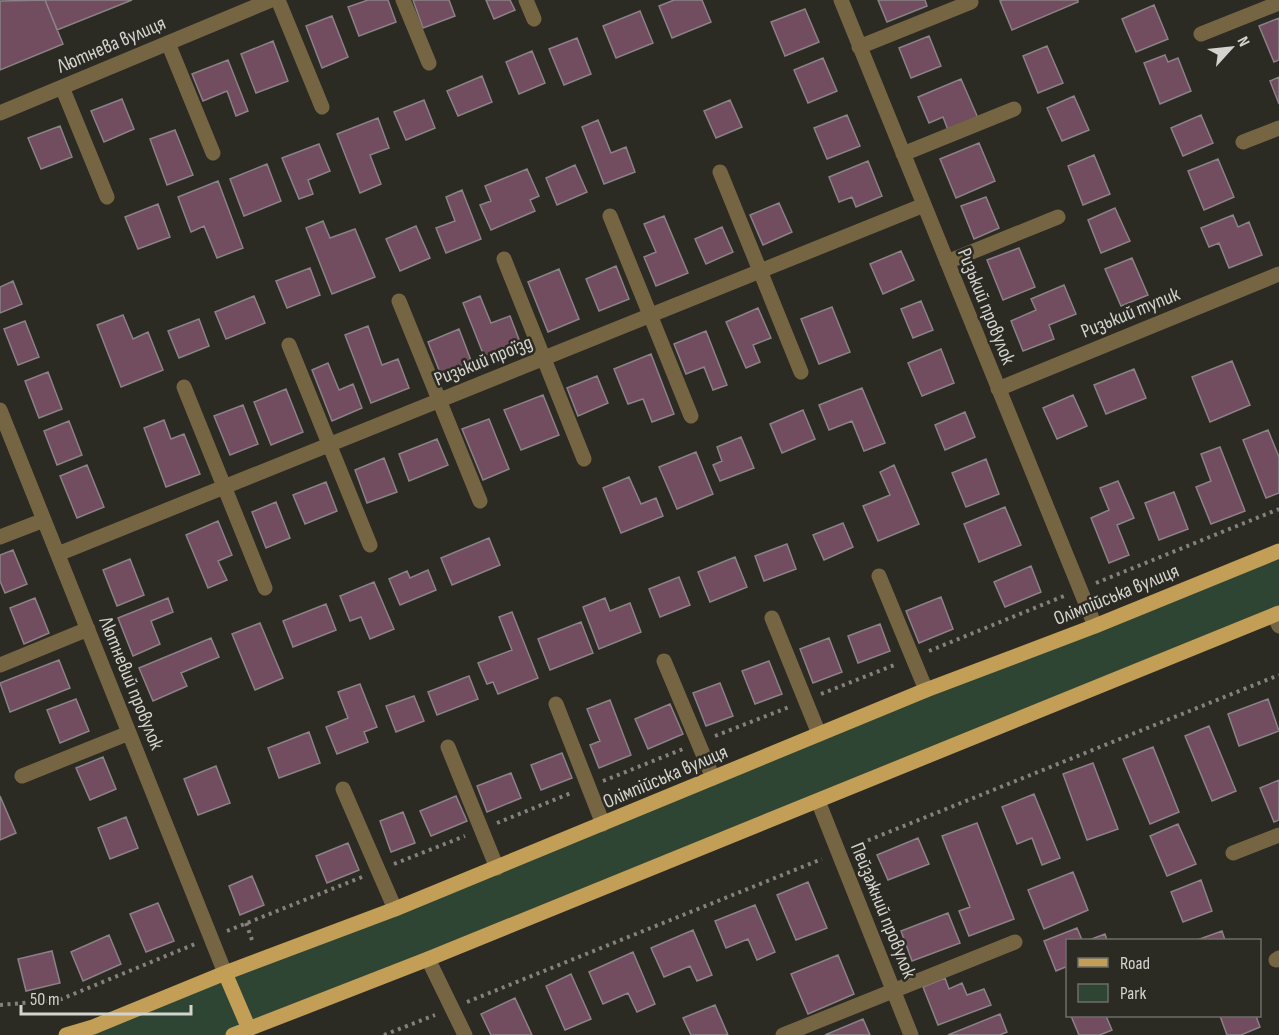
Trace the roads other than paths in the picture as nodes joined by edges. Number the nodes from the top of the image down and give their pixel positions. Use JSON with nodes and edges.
{"nodes":[{"id":1,"x":271,"y":0,"type":"edge"},
{"id":2,"x":278,"y":0,"type":"edge"},
{"id":3,"x":403,"y":0,"type":"edge"},
{"id":4,"x":526,"y":0,"type":"edge"},
{"id":5,"x":841,"y":0,"type":"edge"},
{"id":6,"x":971,"y":2,"type":"dead end"},
{"id":7,"x":1279,"y":3,"type":"edge"},
{"id":8,"x":534,"y":19,"type":"dead end"},
{"id":9,"x":1201,"y":34,"type":"dead end"},
{"id":10,"x":168,"y":43,"type":"junction"},
{"id":11,"x":860,"y":47,"type":"junction"},
{"id":12,"x":429,"y":63,"type":"dead end"},
{"id":13,"x":62,"y":87,"type":"junction"},
{"id":14,"x":322,"y":107,"type":"dead end"},
{"id":15,"x":1014,"y":109,"type":"dead end"},
{"id":16,"x":0,"y":113,"type":"edge"},
{"id":17,"x":1279,"y":128,"type":"edge"},
{"id":18,"x":1243,"y":142,"type":"dead end"},
{"id":19,"x":213,"y":153,"type":"dead end"},
{"id":20,"x":903,"y":154,"type":"junction"},
{"id":21,"x":720,"y":172,"type":"dead end"},
{"id":22,"x":107,"y":196,"type":"dead end"},
{"id":23,"x":924,"y":206,"type":"junction"},
{"id":24,"x":610,"y":216,"type":"dead end"},
{"id":25,"x":1058,"y":217,"type":"dead end"},
{"id":26,"x":504,"y":259,"type":"dead end"},
{"id":27,"x":947,"y":262,"type":"junction"},
{"id":28,"x":760,"y":271,"type":"junction"},
{"id":29,"x":1279,"y":274,"type":"edge"},
{"id":30,"x":399,"y":301,"type":"dead end"},
{"id":31,"x":650,"y":316,"type":"junction"},
{"id":32,"x":289,"y":345,"type":"dead end"},
{"id":33,"x":544,"y":358,"type":"junction"},
{"id":34,"x":801,"y":372,"type":"dead end"},
{"id":35,"x":184,"y":387,"type":"dead end"},
{"id":36,"x":998,"y":389,"type":"junction"},
{"id":37,"x":439,"y":401,"type":"junction"},
{"id":38,"x":1,"y":414,"type":"edge"},
{"id":39,"x":690,"y":416,"type":"dead end"},
{"id":40,"x":329,"y":445,"type":"junction"},
{"id":41,"x":584,"y":459,"type":"dead end"},
{"id":42,"x":225,"y":487,"type":"junction"},
{"id":43,"x":480,"y":501,"type":"dead end"},
{"id":44,"x":44,"y":520,"type":"junction"},
{"id":45,"x":0,"y":537,"type":"edge"},
{"id":46,"x":369,"y":545,"type":"dead end"},
{"id":47,"x":1279,"y":551,"type":"edge"},
{"id":48,"x":58,"y":554,"type":"junction"},
{"id":49,"x":879,"y":576,"type":"dead end"},
{"id":50,"x":265,"y":588,"type":"dead end"},
{"id":51,"x":772,"y":618,"type":"dead end"},
{"id":52,"x":1277,"y":618,"type":"edge"},
{"id":53,"x":1095,"y":626,"type":"junction"},
{"id":54,"x":88,"y":629,"type":"junction"},
{"id":55,"x":664,"y":661,"type":"dead end"},
{"id":56,"x":0,"y":665,"type":"edge"},
{"id":57,"x":926,"y":690,"type":"junction"},
{"id":58,"x":556,"y":704,"type":"dead end"},
{"id":59,"x":129,"y":733,"type":"junction"},
{"id":60,"x":819,"y":734,"type":"junction"},
{"id":61,"x":448,"y":747,"type":"dead end"},
{"id":62,"x":22,"y":776,"type":"dead end"},
{"id":63,"x":713,"y":778,"type":"junction"},
{"id":64,"x":343,"y":789,"type":"dead end"},
{"id":65,"x":818,"y":801,"type":"junction"},
{"id":66,"x":603,"y":824,"type":"junction"},
{"id":67,"x":1279,"y":835,"type":"edge"},
{"id":68,"x":1233,"y":853,"type":"dead end"},
{"id":69,"x":497,"y":868,"type":"junction"},
{"id":70,"x":395,"y":909,"type":"junction"},
{"id":71,"x":1015,"y":942,"type":"dead end"},
{"id":72,"x":428,"y":959,"type":"junction"},
{"id":73,"x":225,"y":973,"type":"junction"},
{"id":74,"x":893,"y":991,"type":"junction"},
{"id":75,"x":250,"y":1032,"type":"edge"},
{"id":76,"x":66,"y":1035,"type":"edge"},
{"id":77,"x":232,"y":1035,"type":"edge"},
{"id":78,"x":465,"y":1035,"type":"edge"},
{"id":79,"x":783,"y":1035,"type":"edge"},
{"id":80,"x":911,"y":1035,"type":"edge"}],
"edges":[{"from":1,"to":10,"type":"street","name":"Лютнева вулиця"},
{"from":2,"to":14,"type":"street"},
{"from":3,"to":12,"type":"street"},
{"from":4,"to":8,"type":"street"},
{"from":5,"to":11,"type":"street","name":"Ризький провулок"},
{"from":6,"to":11,"type":"street"},
{"from":7,"to":9,"type":"street"},
{"from":10,"to":13,"type":"street","name":"Лютнева вулиця"},
{"from":10,"to":19,"type":"street"},
{"from":11,"to":20,"type":"street","name":"Ризький провулок"},
{"from":13,"to":16,"type":"street","name":"Лютнева вулиця"},
{"from":13,"to":22,"type":"street"},
{"from":15,"to":20,"type":"street"},
{"from":17,"to":18,"type":"street"},
{"from":20,"to":23,"type":"street","name":"Ризький провулок"},
{"from":21,"to":28,"type":"street"},
{"from":23,"to":27,"type":"street","name":"Ризький провулок"},
{"from":23,"to":28,"type":"street","name":"Ризький проїзд"},
{"from":24,"to":31,"type":"street"},
{"from":25,"to":27,"type":"street"},
{"from":26,"to":33,"type":"street"},
{"from":27,"to":36,"type":"street","name":"Ризький провулок"},
{"from":28,"to":31,"type":"street","name":"Ризький проїзд"},
{"from":28,"to":34,"type":"street"},
{"from":29,"to":36,"type":"street","name":"Ризький тупик"},
{"from":30,"to":37,"type":"street"},
{"from":31,"to":33,"type":"street","name":"Ризький проїзд"},
{"from":31,"to":39,"type":"street"},
{"from":32,"to":40,"type":"street"},
{"from":33,"to":37,"type":"street","name":"Ризький проїзд"},
{"from":33,"to":41,"type":"street"},
{"from":35,"to":42,"type":"street"},
{"from":36,"to":53,"type":"street","name":"Ризький провулок"},
{"from":37,"to":40,"type":"street","name":"Ризький проїзд"},
{"from":37,"to":43,"type":"street"},
{"from":38,"to":44,"type":"street","name":"Лютневий провулок"},
{"from":40,"to":42,"type":"street","name":"Ризький проїзд"},
{"from":40,"to":46,"type":"street"},
{"from":42,"to":48,"type":"street","name":"Ризький проїзд"},
{"from":42,"to":50,"type":"street"},
{"from":44,"to":45,"type":"street"},
{"from":44,"to":48,"type":"street","name":"Лютневий провулок"},
{"from":47,"to":53,"type":"main road","name":"Олімпійська вулиця"},
{"from":48,"to":54,"type":"street","name":"Лютневий провулок"},
{"from":49,"to":57,"type":"street"},
{"from":51,"to":60,"type":"street"},
{"from":52,"to":65,"type":"main road"},
{"from":53,"to":57,"type":"main road","name":"Олімпійська вулиця"},
{"from":54,"to":56,"type":"street"},
{"from":54,"to":59,"type":"street","name":"Лютневий провулок"},
{"from":55,"to":63,"type":"street"},
{"from":57,"to":60,"type":"main road","name":"Олімпійська вулиця"},
{"from":58,"to":66,"type":"street"},
{"from":59,"to":62,"type":"street"},
{"from":59,"to":73,"type":"street","name":"Лютневий провулок"},
{"from":60,"to":63,"type":"main road","name":"Олімпійська вулиця"},
{"from":61,"to":69,"type":"street"},
{"from":63,"to":66,"type":"main road","name":"Олімпійська вулиця"},
{"from":64,"to":70,"type":"street"},
{"from":65,"to":72,"type":"main road"},
{"from":65,"to":74,"type":"street","name":"Пейзажний провулок"},
{"from":66,"to":69,"type":"main road","name":"Олімпійська вулиця"},
{"from":67,"to":68,"type":"street"},
{"from":69,"to":70,"type":"main road","name":"Олімпійська вулиця"},
{"from":70,"to":73,"type":"main road","name":"Олімпійська вулиця"},
{"from":71,"to":74,"type":"street"},
{"from":72,"to":75,"type":"main road"},
{"from":72,"to":78,"type":"street"},
{"from":73,"to":75,"type":"main road"},
{"from":73,"to":76,"type":"main road","name":"Олімпійська вулиця"},
{"from":74,"to":79,"type":"street"},
{"from":74,"to":80,"type":"street","name":"Пейзажний провулок"},
{"from":75,"to":77,"type":"main road"}]}
